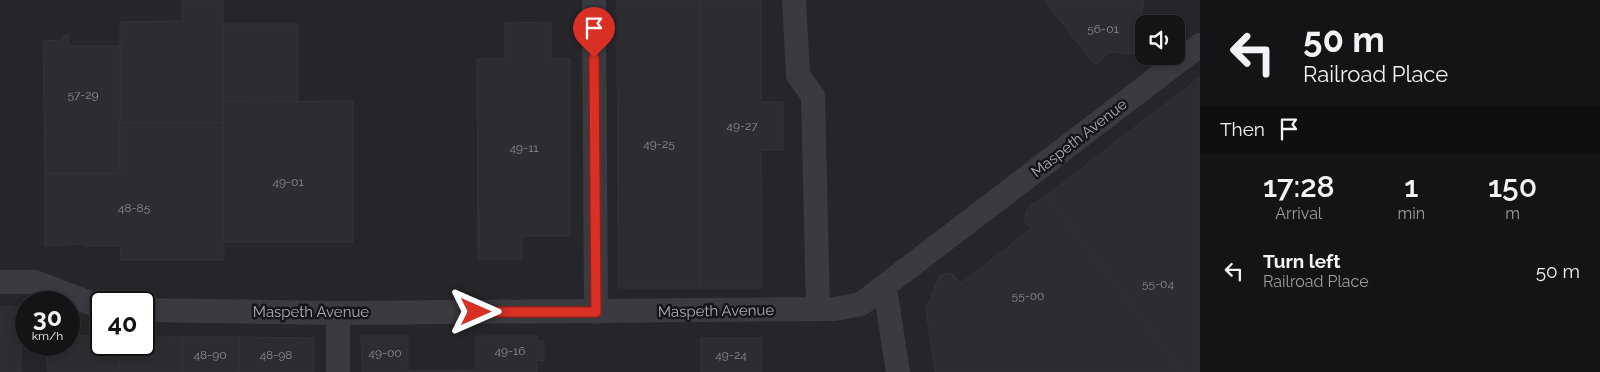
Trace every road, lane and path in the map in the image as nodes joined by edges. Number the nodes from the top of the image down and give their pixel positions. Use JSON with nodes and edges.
{"nodes":[{"id":1,"x":594,"y":0,"type":"edge"},
{"id":2,"x":794,"y":0,"type":"edge"},
{"id":3,"x":1200,"y":45,"type":"edge"},
{"id":4,"x":0,"y":282,"type":"edge"},
{"id":5,"x":885,"y":288,"type":"junction"},
{"id":6,"x":90,"y":303,"type":"edge"},
{"id":7,"x":818,"y":309,"type":"junction"},
{"id":8,"x":155,"y":310,"type":"edge"},
{"id":9,"x":596,"y":312,"type":"junction"},
{"id":10,"x":338,"y":313,"type":"junction"},
{"id":11,"x":338,"y":372,"type":"edge"},
{"id":12,"x":898,"y":372,"type":"edge"}],
"edges":[{"from":1,"to":9,"type":"street"},
{"from":2,"to":7,"type":"street"},
{"from":3,"to":5,"type":"street","name":"Maspeth Avenue"},
{"from":4,"to":6,"type":"street"},
{"from":5,"to":7,"type":"street","name":"Maspeth Avenue"},
{"from":5,"to":12,"type":"street"},
{"from":7,"to":9,"type":"street","name":"Maspeth Avenue"},
{"from":8,"to":10,"type":"street","name":"Maspeth Avenue"},
{"from":9,"to":10,"type":"street","name":"Maspeth Avenue"},
{"from":10,"to":11,"type":"street"}]}
